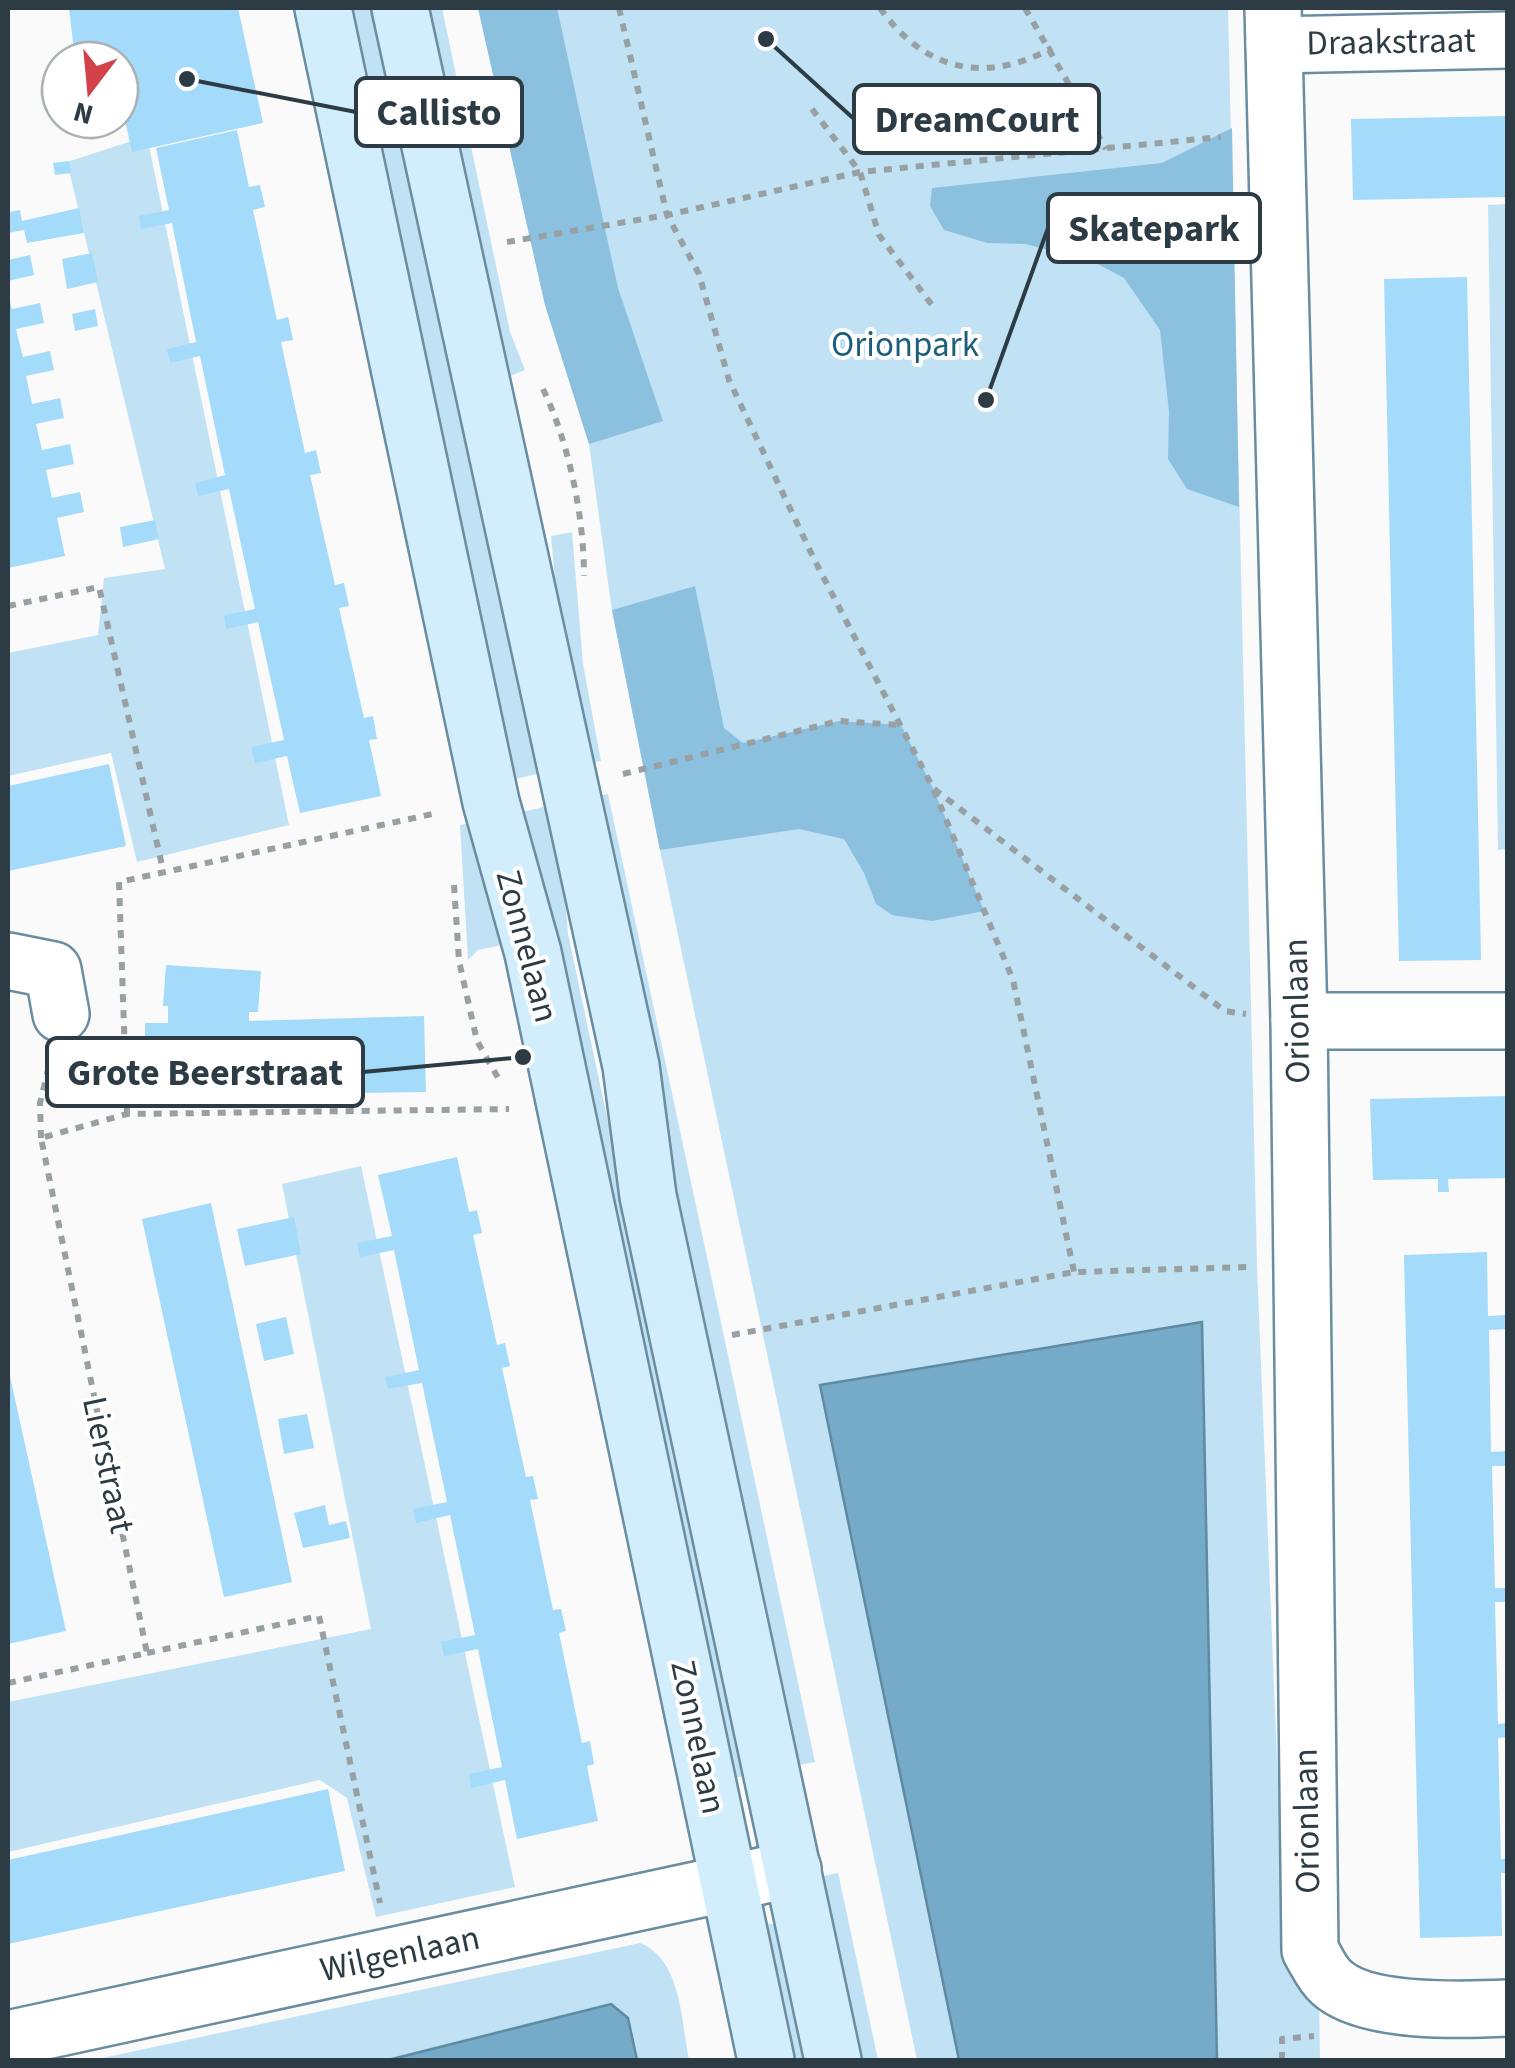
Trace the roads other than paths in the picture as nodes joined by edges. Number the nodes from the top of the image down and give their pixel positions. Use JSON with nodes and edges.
{"nodes":[{"id":1,"x":323,"y":8,"type":"edge"},
{"id":2,"x":400,"y":8,"type":"edge"},
{"id":3,"x":1274,"y":26,"type":"edge"},
{"id":4,"x":1508,"y":40,"type":"edge"},
{"id":5,"x":8,"y":962,"type":"edge"},
{"id":6,"x":62,"y":1014,"type":"road end"},
{"id":7,"x":1299,"y":1022,"type":"junction"},
{"id":8,"x":1508,"y":1022,"type":"edge"},
{"id":9,"x":793,"y":1868,"type":"junction"},
{"id":10,"x":729,"y":1883,"type":"junction"},
{"id":11,"x":1508,"y":2008,"type":"edge"},
{"id":12,"x":8,"y":2040,"type":"edge"},
{"id":13,"x":766,"y":2060,"type":"edge"},
{"id":14,"x":834,"y":2060,"type":"edge"}],
"edges":[{"from":1,"to":10,"type":"street","name":"Zonnelaan"},
{"from":2,"to":9,"type":"street","name":"Zonnelaan"},
{"from":3,"to":4,"type":"street","name":"Draakstraat"},
{"from":3,"to":7,"type":"street","name":"Orionlaan"},
{"from":5,"to":6,"type":"street"},
{"from":7,"to":8,"type":"street"},
{"from":7,"to":11,"type":"street","name":"Orionlaan"},
{"from":9,"to":10,"type":"street","name":"Wilgenlaan"},
{"from":9,"to":14,"type":"street","name":"Zonnelaan"},
{"from":10,"to":12,"type":"street","name":"Wilgenlaan"},
{"from":10,"to":13,"type":"street","name":"Zonnelaan"}]}
